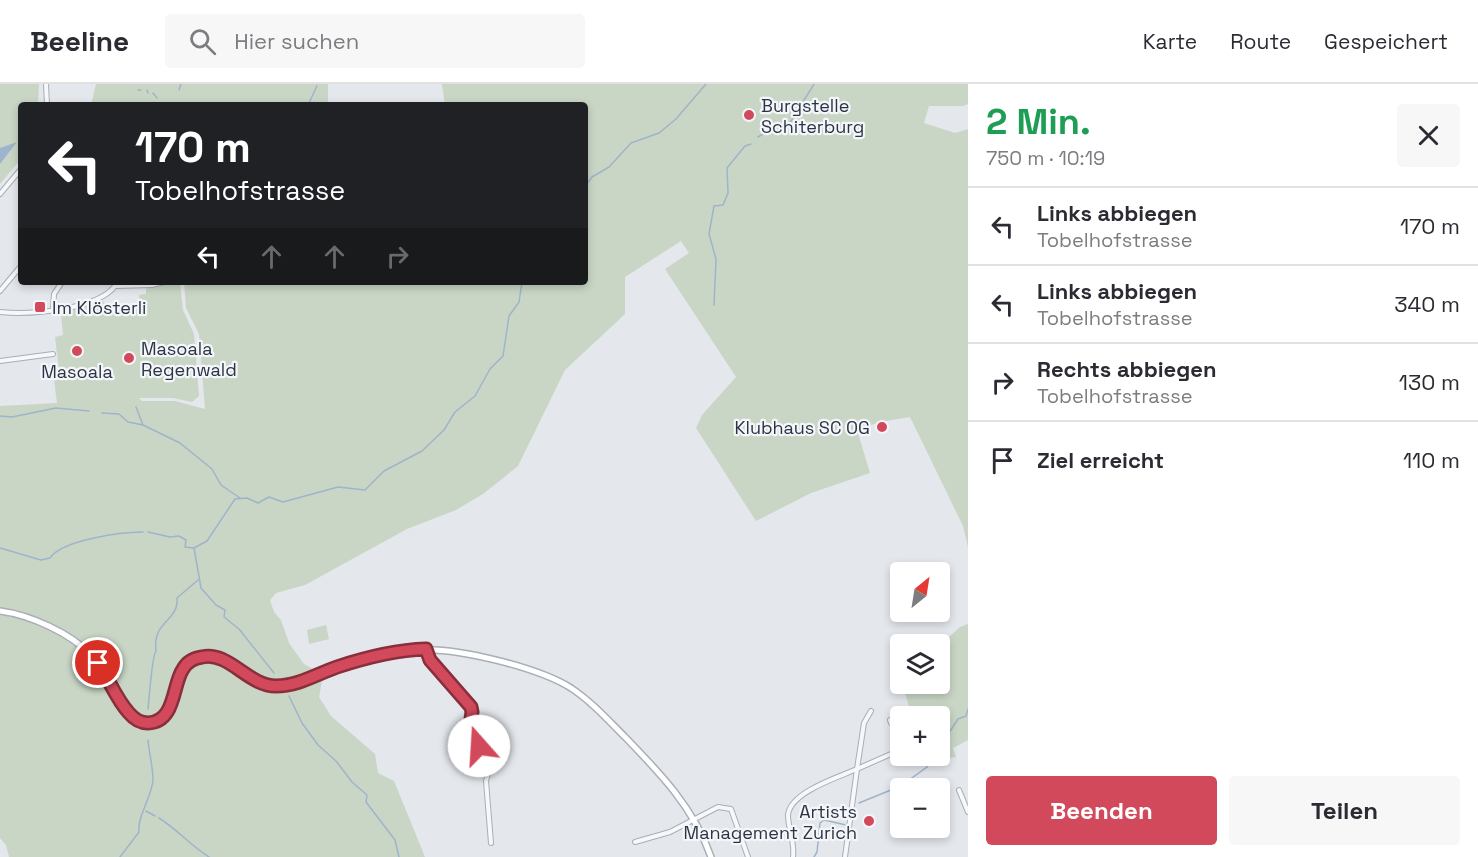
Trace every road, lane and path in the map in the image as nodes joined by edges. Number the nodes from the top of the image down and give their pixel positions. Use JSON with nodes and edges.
{"nodes":[{"id":1,"x":46,"y":84,"type":"edge"},
{"id":2,"x":47,"y":102,"type":"edge"},
{"id":3,"x":18,"y":173,"type":"edge"},
{"id":4,"x":0,"y":194,"type":"edge"},
{"id":5,"x":18,"y":270,"type":"edge"},
{"id":6,"x":60,"y":285,"type":"edge"},
{"id":7,"x":152,"y":285,"type":"edge"},
{"id":8,"x":0,"y":291,"type":"edge"},
{"id":9,"x":53,"y":309,"type":"junction"},
{"id":10,"x":0,"y":312,"type":"edge"},
{"id":11,"x":53,"y":354,"type":"dead end"},
{"id":12,"x":0,"y":361,"type":"edge"},
{"id":13,"x":0,"y":611,"type":"edge"},
{"id":14,"x":426,"y":649,"type":"junction"},
{"id":15,"x":871,"y":711,"type":"dead end"},
{"id":16,"x":890,"y":754,"type":"edge"},
{"id":17,"x":857,"y":769,"type":"junction"},
{"id":18,"x":959,"y":790,"type":"dead end"},
{"id":19,"x":968,"y":812,"type":"edge"},
{"id":20,"x":695,"y":820,"type":"junction"},
{"id":21,"x":635,"y":842,"type":"dead end"},
{"id":22,"x":491,"y":843,"type":"dead end"},
{"id":23,"x":748,"y":856,"type":"edge"},
{"id":24,"x":711,"y":857,"type":"edge"},
{"id":25,"x":793,"y":857,"type":"edge"},
{"id":26,"x":845,"y":857,"type":"edge"}],
"edges":[{"from":1,"to":2,"type":"street"},
{"from":3,"to":4,"type":"street"},
{"from":5,"to":8,"type":"street"},
{"from":6,"to":9,"type":"street"},
{"from":7,"to":9,"type":"street"},
{"from":9,"to":10,"type":"street"},
{"from":11,"to":12,"type":"street"},
{"from":13,"to":14,"type":"main road"},
{"from":14,"to":20,"type":"main road"},
{"from":14,"to":22,"type":"street"},
{"from":15,"to":17,"type":"street"},
{"from":16,"to":17,"type":"street"},
{"from":17,"to":25,"type":"street"},
{"from":17,"to":26,"type":"street"},
{"from":18,"to":19,"type":"street"},
{"from":20,"to":21,"type":"street"},
{"from":20,"to":23,"type":"street"},
{"from":20,"to":24,"type":"main road"}]}
